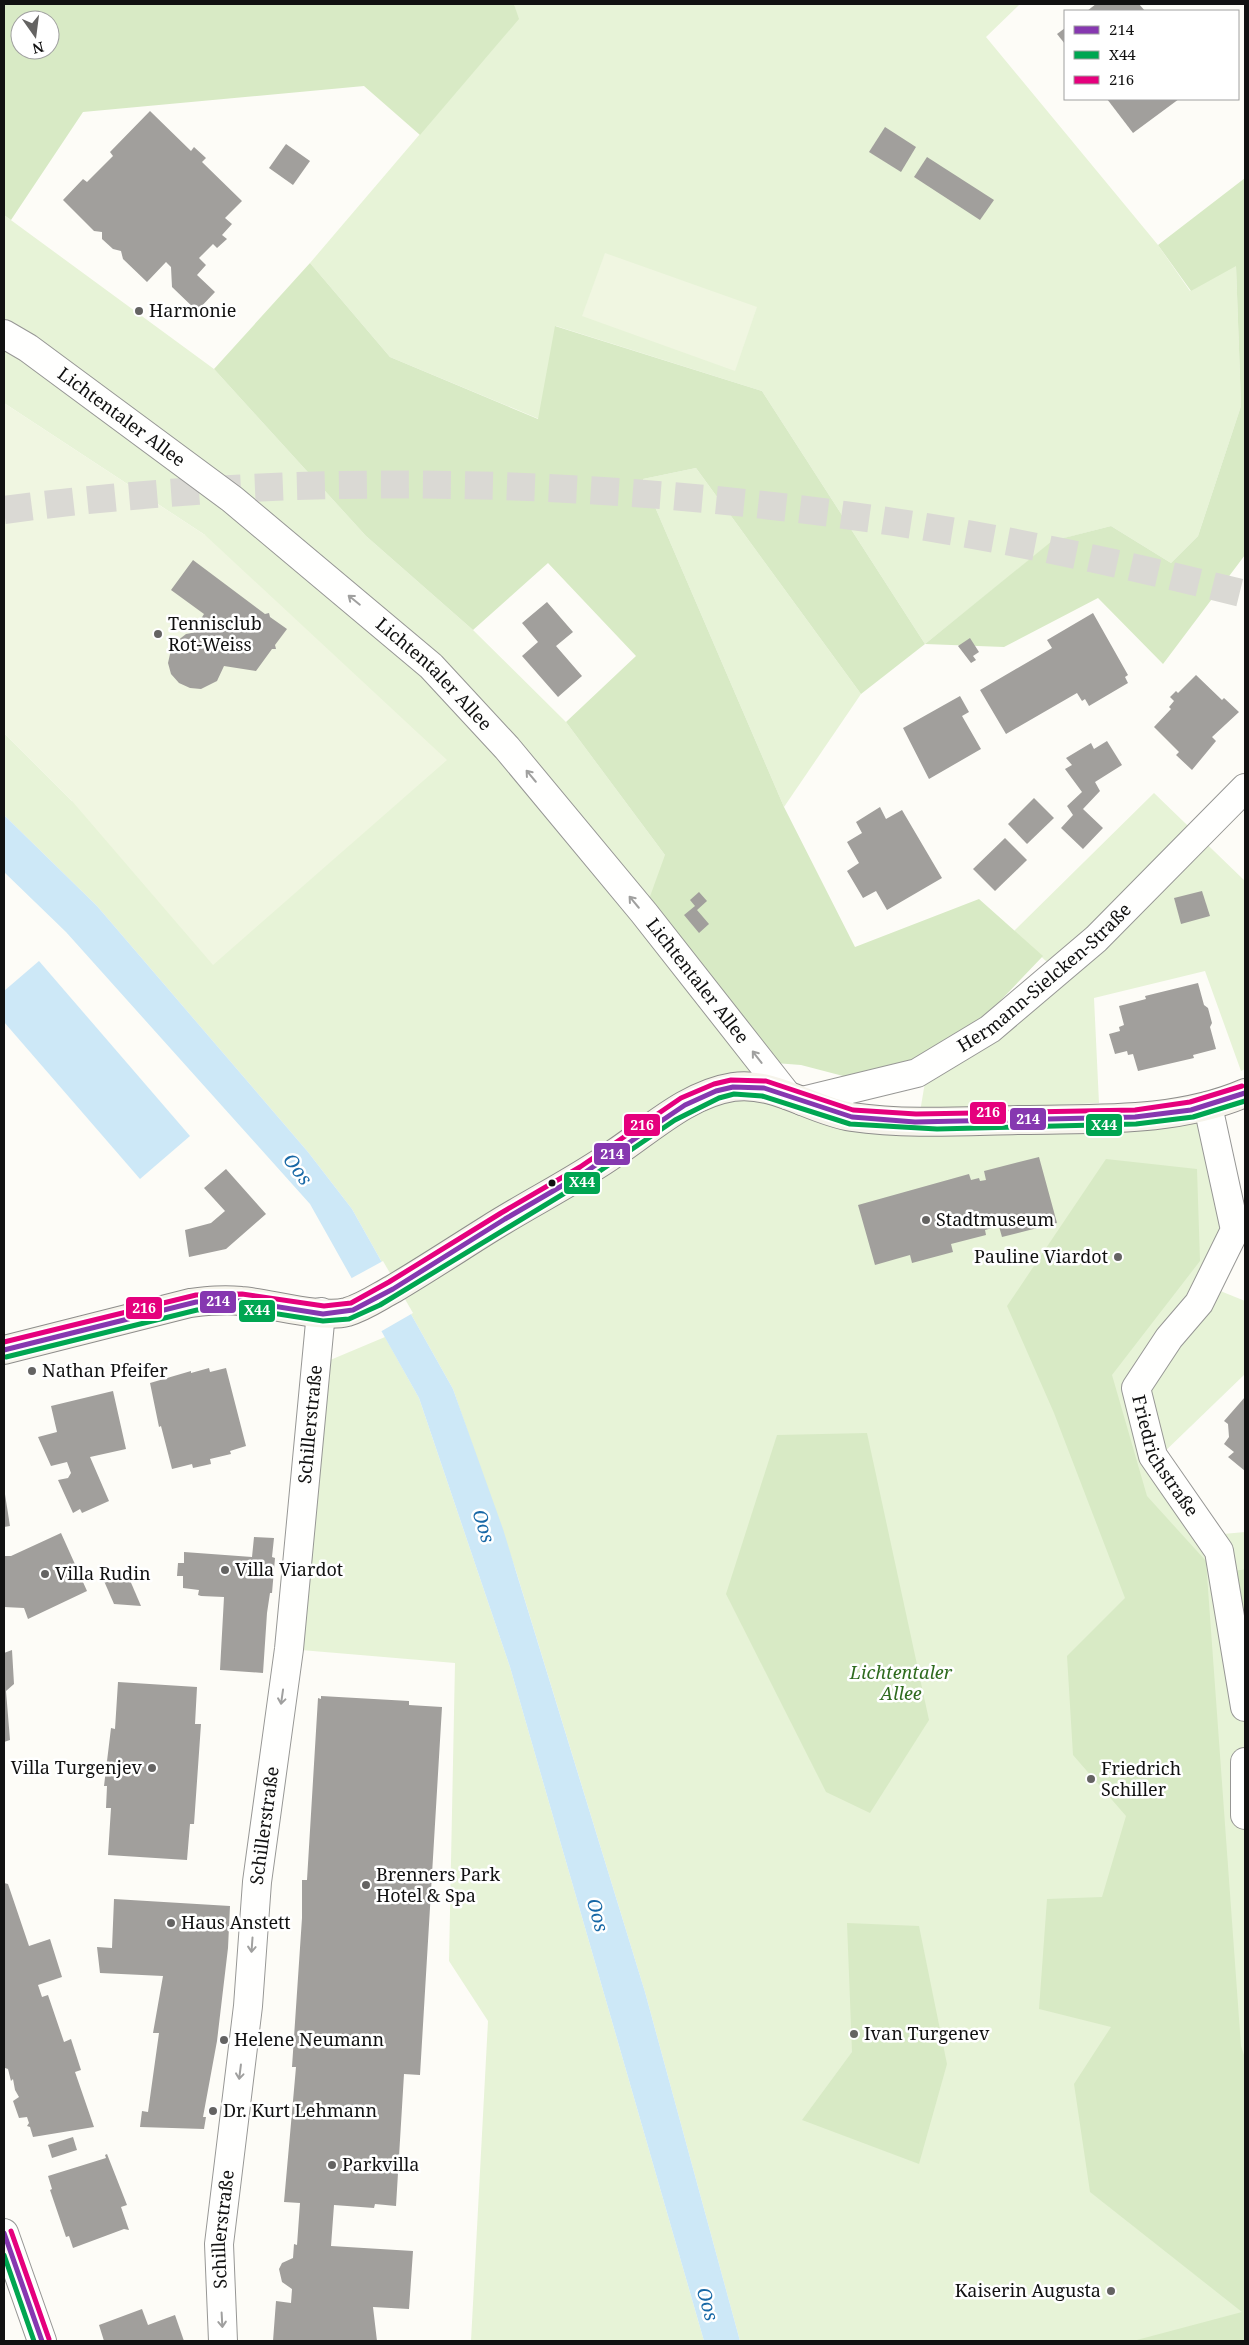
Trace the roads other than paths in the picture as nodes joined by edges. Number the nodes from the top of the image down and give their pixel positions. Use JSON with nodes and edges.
{"nodes":[{"id":1,"x":4,"y":334,"type":"edge"},
{"id":2,"x":1245,"y":788,"type":"edge"},
{"id":3,"x":1245,"y":1093,"type":"edge"},
{"id":4,"x":794,"y":1098,"type":"junction"},
{"id":5,"x":1208,"y":1106,"type":"junction"},
{"id":6,"x":322,"y":1312,"type":"junction"},
{"id":7,"x":4,"y":1350,"type":"edge"},
{"id":8,"x":1245,"y":1708,"type":"edge"},
{"id":9,"x":1245,"y":1762,"type":"edge"},
{"id":10,"x":1245,"y":1816,"type":"edge"},
{"id":11,"x":4,"y":2233,"type":"edge"},
{"id":12,"x":42,"y":2341,"type":"edge"},
{"id":13,"x":223,"y":2341,"type":"edge"}],
"edges":[{"from":4,"to":1,"type":"street","name":"Lichtentaler Allee","one_way":true},
{"from":2,"to":4,"type":"street","name":"Hermann-Sielcken-Straße"},
{"from":3,"to":5,"type":"main road"},
{"from":4,"to":5,"type":"main road"},
{"from":4,"to":6,"type":"main road"},
{"from":5,"to":8,"type":"street","name":"Friedrichstraße"},
{"from":6,"to":7,"type":"main road"},
{"from":6,"to":13,"type":"street","name":"Schillerstraße","one_way":true},
{"from":9,"to":10,"type":"street"},
{"from":11,"to":12,"type":"street"}]}
